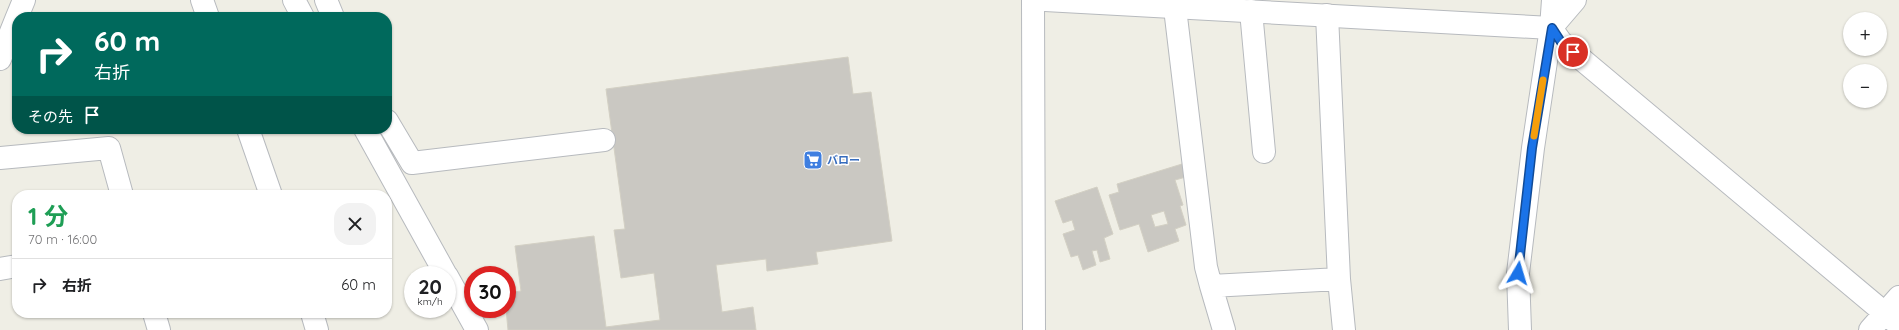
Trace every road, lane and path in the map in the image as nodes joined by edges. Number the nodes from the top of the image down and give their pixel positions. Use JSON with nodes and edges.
{"nodes":[{"id":1,"x":24,"y":0,"type":"edge"},
{"id":2,"x":202,"y":0,"type":"edge"},
{"id":3,"x":294,"y":0,"type":"edge"},
{"id":4,"x":326,"y":0,"type":"edge"},
{"id":5,"x":1033,"y":0,"type":"edge"},
{"id":6,"x":1045,"y":0,"type":"edge"},
{"id":7,"x":1553,"y":0,"type":"edge"},
{"id":8,"x":1575,"y":0,"type":"edge"},
{"id":9,"x":1175,"y":4,"type":"edge"},
{"id":10,"x":1251,"y":11,"type":"junction"},
{"id":11,"x":19,"y":12,"type":"edge"},
{"id":12,"x":206,"y":12,"type":"edge"},
{"id":13,"x":301,"y":12,"type":"edge"},
{"id":14,"x":331,"y":12,"type":"edge"},
{"id":15,"x":1328,"y":15,"type":"junction"},
{"id":16,"x":1552,"y":28,"type":"junction"},
{"id":17,"x":12,"y":29,"type":"edge"},
{"id":18,"x":0,"y":59,"type":"edge"},
{"id":19,"x":392,"y":129,"type":"edge"},
{"id":20,"x":250,"y":134,"type":"edge"},
{"id":21,"x":368,"y":134,"type":"edge"},
{"id":22,"x":604,"y":140,"type":"dead end"},
{"id":23,"x":1264,"y":152,"type":"dead end"},
{"id":24,"x":0,"y":158,"type":"edge"},
{"id":25,"x":121,"y":190,"type":"edge"},
{"id":26,"x":269,"y":190,"type":"edge"},
{"id":27,"x":441,"y":266,"type":"edge"},
{"id":28,"x":12,"y":267,"type":"edge"},
{"id":29,"x":0,"y":269,"type":"edge"},
{"id":30,"x":1339,"y":279,"type":"junction"},
{"id":31,"x":1212,"y":286,"type":"junction"},
{"id":32,"x":456,"y":292,"type":"edge"},
{"id":33,"x":1899,"y":297,"type":"edge"},
{"id":34,"x":155,"y":318,"type":"edge"},
{"id":35,"x":313,"y":318,"type":"edge"},
{"id":36,"x":1892,"y":319,"type":"edge"},
{"id":37,"x":159,"y":330,"type":"edge"},
{"id":38,"x":317,"y":330,"type":"edge"},
{"id":39,"x":477,"y":330,"type":"edge"},
{"id":40,"x":1034,"y":330,"type":"edge"},
{"id":41,"x":1224,"y":330,"type":"edge"},
{"id":42,"x":1344,"y":330,"type":"edge"},
{"id":43,"x":1520,"y":330,"type":"edge"},
{"id":44,"x":1870,"y":330,"type":"edge"}],
"edges":[{"from":1,"to":11,"type":"street"},
{"from":2,"to":12,"type":"street"},
{"from":3,"to":13,"type":"street"},
{"from":4,"to":14,"type":"street"},
{"from":5,"to":40,"type":"street"},
{"from":6,"to":9,"type":"street"},
{"from":7,"to":16,"type":"street"},
{"from":8,"to":16,"type":"street"},
{"from":9,"to":10,"type":"street"},
{"from":9,"to":31,"type":"street"},
{"from":10,"to":15,"type":"street"},
{"from":10,"to":23,"type":"street"},
{"from":15,"to":16,"type":"street"},
{"from":15,"to":30,"type":"street"},
{"from":16,"to":36,"type":"street"},
{"from":16,"to":43,"type":"street"},
{"from":17,"to":18,"type":"street"},
{"from":19,"to":22,"type":"street"},
{"from":20,"to":26,"type":"street"},
{"from":21,"to":27,"type":"street"},
{"from":24,"to":25,"type":"street"},
{"from":28,"to":29,"type":"street"},
{"from":30,"to":31,"type":"street"},
{"from":30,"to":42,"type":"street"},
{"from":31,"to":41,"type":"street"},
{"from":32,"to":39,"type":"street"},
{"from":33,"to":36,"type":"street"},
{"from":34,"to":37,"type":"street"},
{"from":35,"to":38,"type":"street"},
{"from":36,"to":44,"type":"street"}]}
